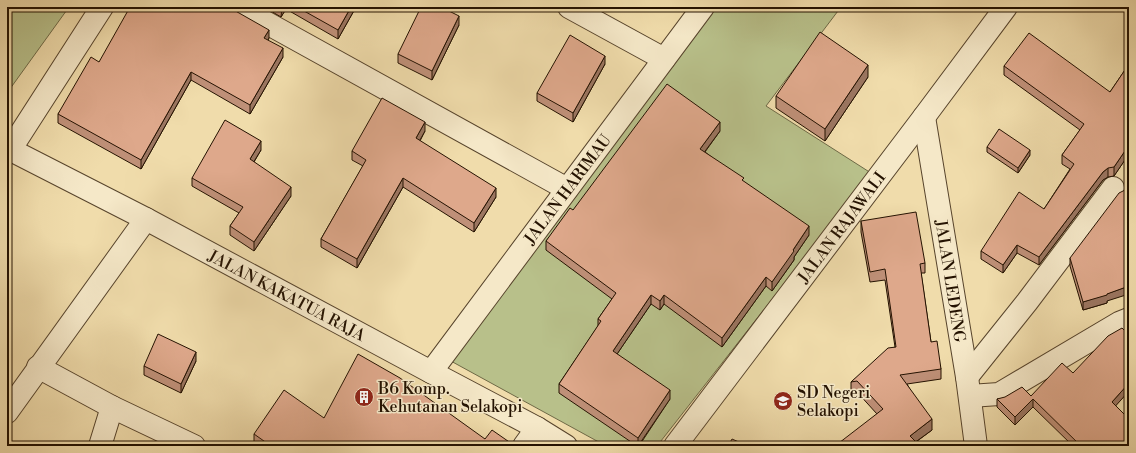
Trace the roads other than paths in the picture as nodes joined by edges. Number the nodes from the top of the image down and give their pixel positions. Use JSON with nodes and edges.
{"nodes":[{"id":1,"x":102,"y":7,"type":"edge"},
{"id":2,"x":238,"y":7,"type":"edge"},
{"id":3,"x":569,"y":7,"type":"edge"},
{"id":4,"x":703,"y":7,"type":"edge"},
{"id":5,"x":1006,"y":7,"type":"edge"},
{"id":6,"x":664,"y":59,"type":"junction"},
{"id":7,"x":925,"y":115,"type":"junction"},
{"id":8,"x":9,"y":149,"type":"edge"},
{"id":9,"x":1113,"y":188,"type":"dead end"},
{"id":10,"x":567,"y":189,"type":"junction"},
{"id":11,"x":146,"y":219,"type":"junction"},
{"id":12,"x":1129,"y":319,"type":"edge"},
{"id":13,"x":38,"y":367,"type":"junction"},
{"id":14,"x":431,"y":372,"type":"junction"},
{"id":15,"x":15,"y":384,"type":"edge"},
{"id":16,"x":968,"y":387,"type":"junction"},
{"id":17,"x":112,"y":407,"type":"junction"},
{"id":18,"x":7,"y":412,"type":"edge"},
{"id":19,"x":537,"y":428,"type":"junction"},
{"id":20,"x":100,"y":446,"type":"edge"},
{"id":21,"x":194,"y":446,"type":"edge"},
{"id":22,"x":524,"y":446,"type":"edge"},
{"id":23,"x":566,"y":446,"type":"edge"},
{"id":24,"x":675,"y":446,"type":"edge"},
{"id":25,"x":976,"y":446,"type":"edge"}],
"edges":[{"from":1,"to":8,"type":"street"},
{"from":2,"to":10,"type":"street"},
{"from":3,"to":6,"type":"street"},
{"from":4,"to":6,"type":"street","name":"JALAN HARIMAU"},
{"from":5,"to":7,"type":"street","name":"JALAN RAJAWALI"},
{"from":6,"to":10,"type":"street","name":"JALAN HARIMAU"},
{"from":7,"to":16,"type":"street","name":"JALAN LEDENG"},
{"from":7,"to":24,"type":"street","name":"JALAN RAJAWALI"},
{"from":8,"to":11,"type":"street","name":"JALAN KAKATUA RAJA"},
{"from":9,"to":16,"type":"street"},
{"from":10,"to":14,"type":"street","name":"JALAN HARIMAU"},
{"from":11,"to":13,"type":"street"},
{"from":11,"to":14,"type":"street","name":"JALAN KAKATUA RAJA"},
{"from":12,"to":16,"type":"street"},
{"from":13,"to":15,"type":"street"},
{"from":13,"to":17,"type":"street"},
{"from":14,"to":19,"type":"street","name":"JALAN KAKATUA RAJA"},
{"from":15,"to":18,"type":"street"},
{"from":16,"to":25,"type":"street","name":"JALAN LEDENG"},
{"from":17,"to":20,"type":"street"},
{"from":17,"to":21,"type":"street"},
{"from":19,"to":22,"type":"street"},
{"from":19,"to":23,"type":"street","name":"JALAN KAKATUA RAJA"}]}
